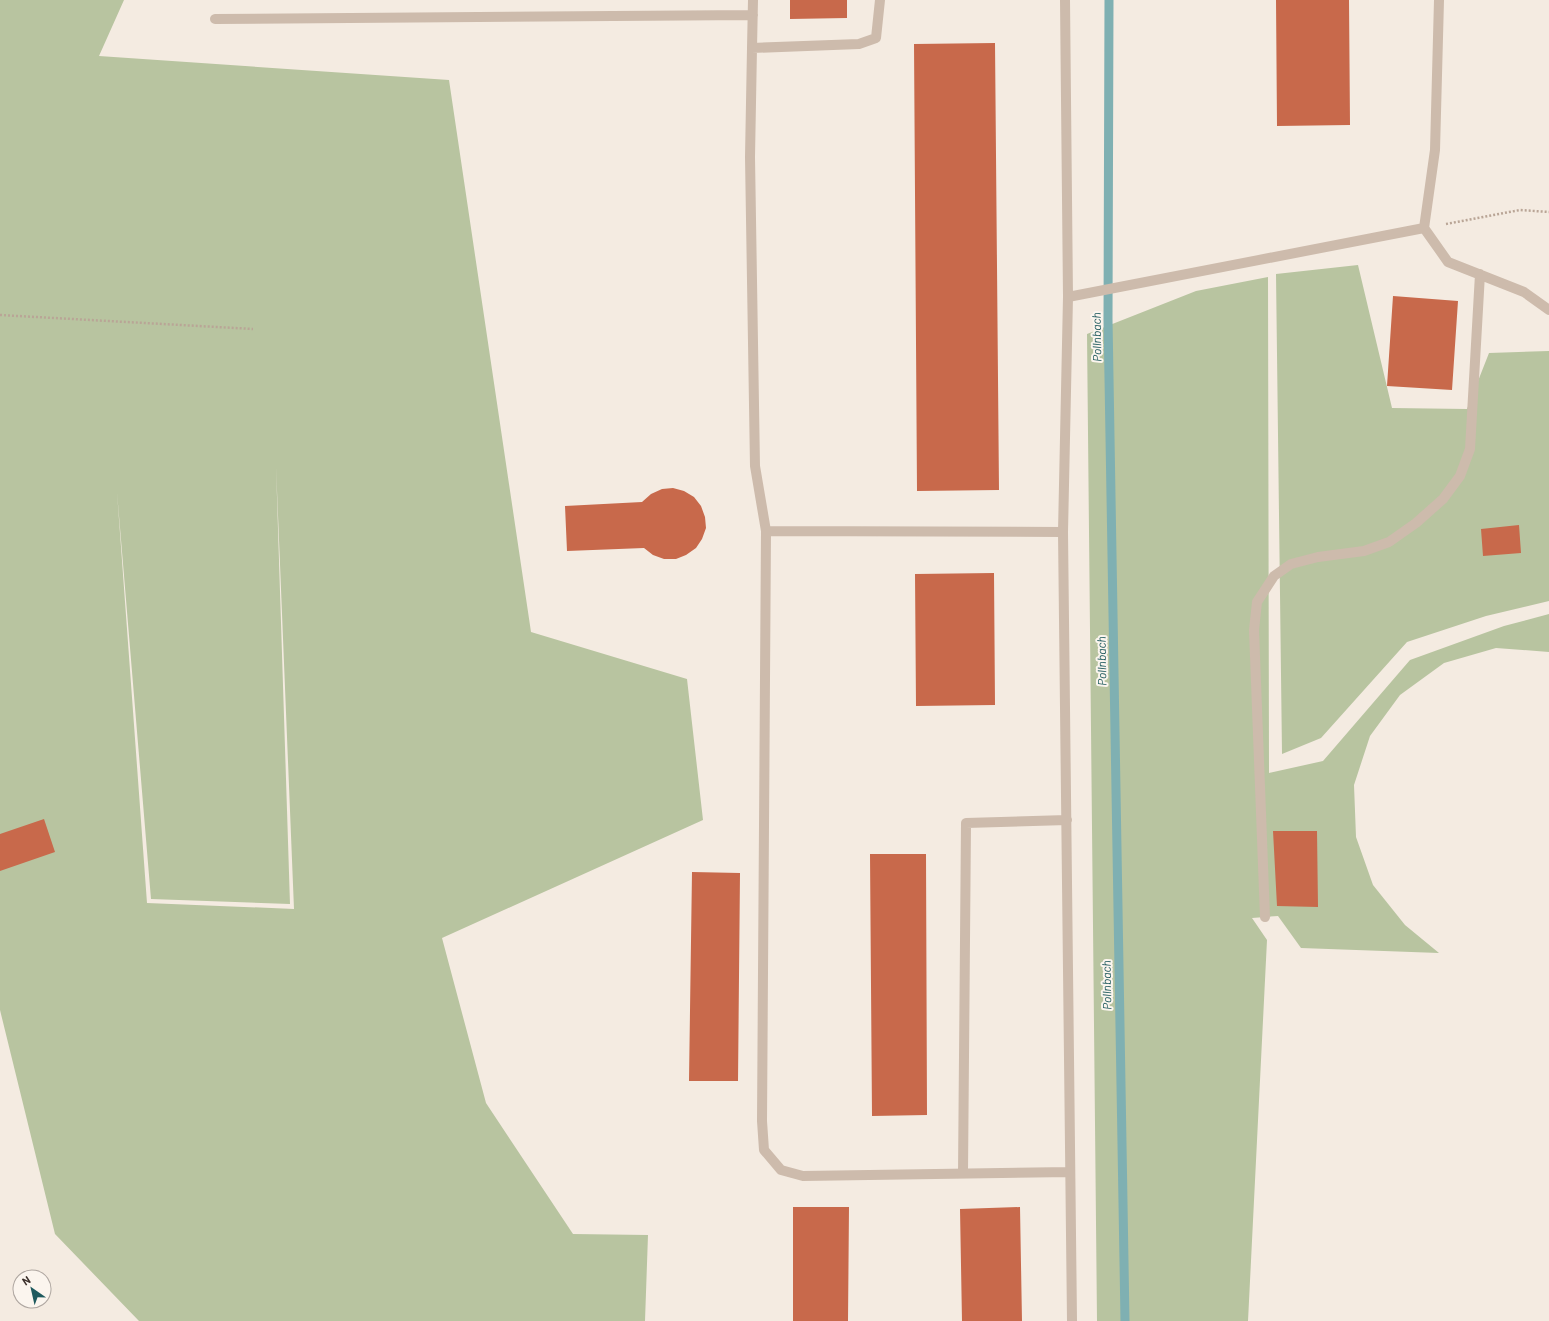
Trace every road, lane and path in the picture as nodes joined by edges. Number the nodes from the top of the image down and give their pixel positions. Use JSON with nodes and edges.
{"nodes":[{"id":1,"x":754,"y":0,"type":"edge"},
{"id":2,"x":880,"y":0,"type":"edge"},
{"id":3,"x":1065,"y":0,"type":"edge"},
{"id":4,"x":1439,"y":0,"type":"edge"},
{"id":5,"x":753,"y":15,"type":"junction"},
{"id":6,"x":215,"y":19,"type":"dead end"},
{"id":7,"x":752,"y":48,"type":"junction"},
{"id":8,"x":1549,"y":212,"type":"edge"},
{"id":9,"x":1424,"y":228,"type":"junction"},
{"id":10,"x":1480,"y":274,"type":"junction"},
{"id":11,"x":1068,"y":297,"type":"junction"},
{"id":12,"x":1549,"y":310,"type":"edge"},
{"id":13,"x":0,"y":316,"type":"edge"},
{"id":14,"x":253,"y":329,"type":"dead end"},
{"id":15,"x":766,"y":531,"type":"junction"},
{"id":16,"x":1063,"y":532,"type":"junction"},
{"id":17,"x":1067,"y":820,"type":"junction"},
{"id":18,"x":1265,"y":917,"type":"dead end"},
{"id":19,"x":1070,"y":1172,"type":"junction"},
{"id":20,"x":963,"y":1173,"type":"junction"},
{"id":21,"x":1072,"y":1321,"type":"edge"}],
"edges":[{"from":1,"to":5,"type":"street"},
{"from":2,"to":7,"type":"street"},
{"from":3,"to":11,"type":"street"},
{"from":4,"to":9,"type":"street"},
{"from":5,"to":6,"type":"street"},
{"from":5,"to":7,"type":"street"},
{"from":7,"to":15,"type":"street"},
{"from":8,"to":9,"type":"path"},
{"from":9,"to":10,"type":"street"},
{"from":9,"to":11,"type":"street"},
{"from":10,"to":12,"type":"street"},
{"from":10,"to":18,"type":"street"},
{"from":11,"to":16,"type":"street"},
{"from":13,"to":14,"type":"path"},
{"from":15,"to":16,"type":"street"},
{"from":15,"to":20,"type":"street"},
{"from":16,"to":17,"type":"street"},
{"from":17,"to":19,"type":"street"},
{"from":17,"to":20,"type":"street"},
{"from":19,"to":20,"type":"street"},
{"from":19,"to":21,"type":"street"}]}
